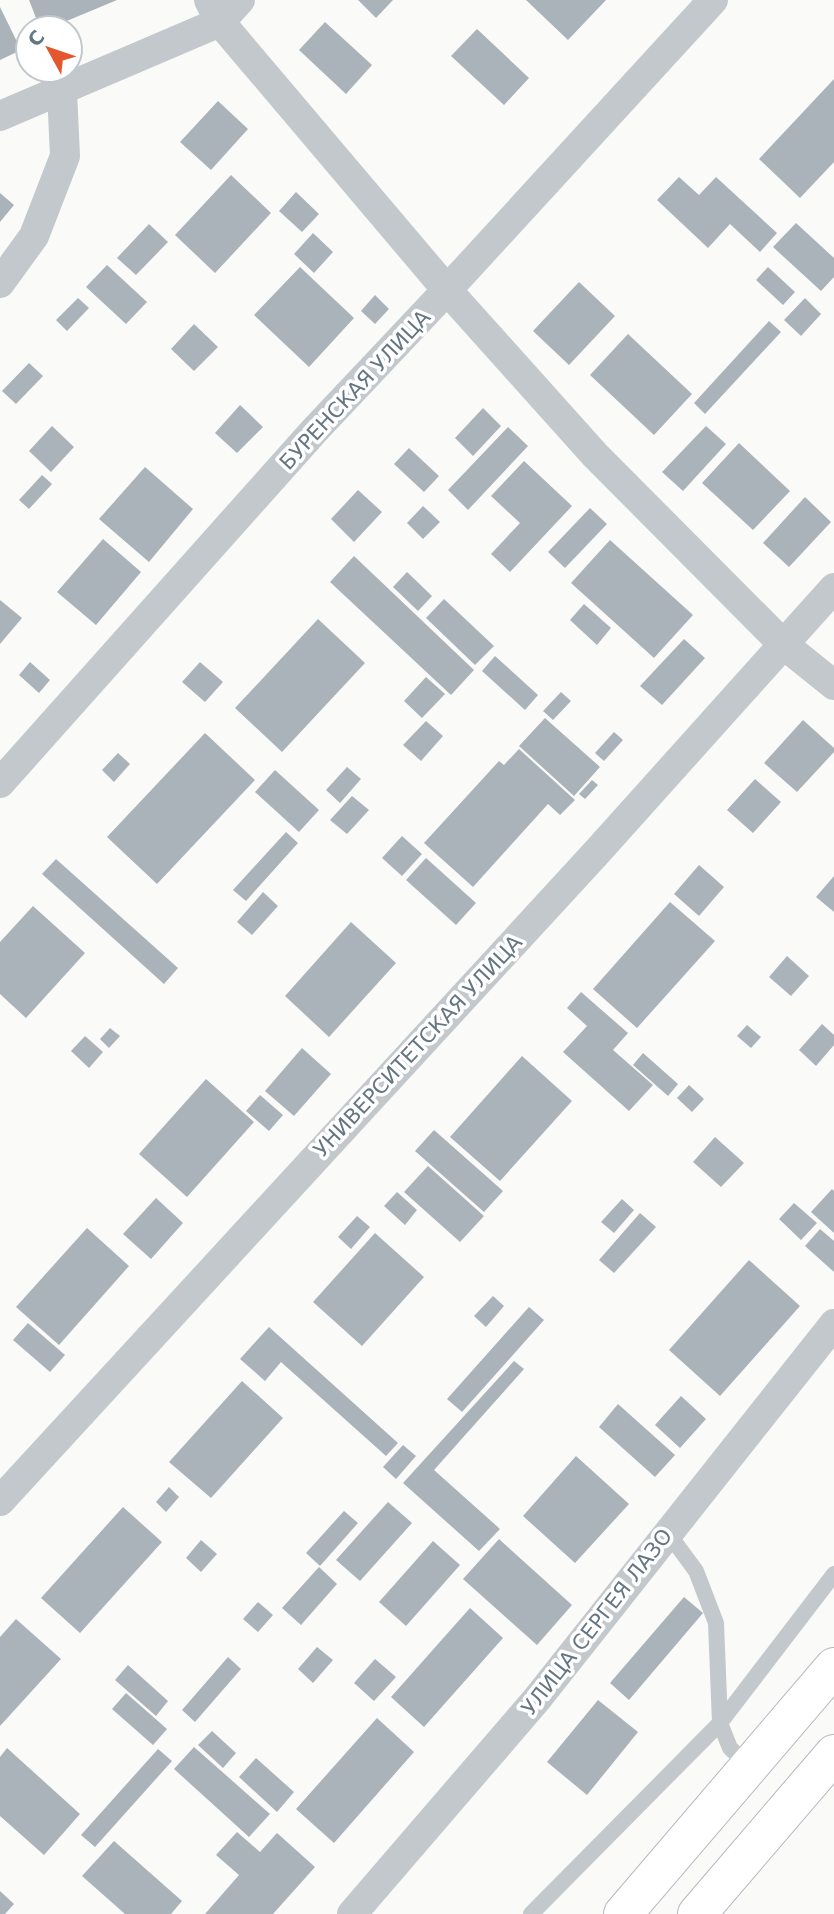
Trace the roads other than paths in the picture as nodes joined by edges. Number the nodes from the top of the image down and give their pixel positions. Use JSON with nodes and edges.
{"nodes":[{"id":1,"x":240,"y":0,"type":"edge"},
{"id":2,"x":713,"y":0,"type":"edge"},
{"id":3,"x":214,"y":11,"type":"edge"},
{"id":4,"x":62,"y":92,"type":"junction"},
{"id":5,"x":0,"y":116,"type":"edge"},
{"id":6,"x":0,"y":283,"type":"edge"},
{"id":7,"x":447,"y":290,"type":"junction"},
{"id":8,"x":834,"y":588,"type":"edge"},
{"id":9,"x":783,"y":644,"type":"junction"},
{"id":10,"x":834,"y":685,"type":"edge"},
{"id":11,"x":0,"y":783,"type":"edge"},
{"id":12,"x":834,"y":1324,"type":"edge"},
{"id":13,"x":0,"y":1501,"type":"edge"},
{"id":14,"x":668,"y":1533,"type":"junction"},
{"id":15,"x":834,"y":1574,"type":"edge"},
{"id":16,"x":834,"y":1667,"type":"edge"},
{"id":17,"x":720,"y":1723,"type":"junction"},
{"id":18,"x":834,"y":1754,"type":"edge"},
{"id":19,"x":749,"y":1766,"type":"junction"},
{"id":20,"x":352,"y":1914,"type":"edge"},
{"id":21,"x":531,"y":1914,"type":"edge"},
{"id":22,"x":623,"y":1914,"type":"edge"},
{"id":23,"x":697,"y":1914,"type":"edge"}],
"edges":[{"from":1,"to":3,"type":"street"},
{"from":2,"to":7,"type":"street","name":"БУРЕНСКАЯ УЛИЦА"},
{"from":3,"to":4,"type":"street"},
{"from":3,"to":7,"type":"street"},
{"from":4,"to":5,"type":"street"},
{"from":4,"to":6,"type":"street"},
{"from":7,"to":9,"type":"street"},
{"from":7,"to":11,"type":"street","name":"БУРЕНСКАЯ УЛИЦА"},
{"from":8,"to":9,"type":"street","name":"УНИВЕРСИТЕТСКАЯ УЛИЦА"},
{"from":9,"to":10,"type":"street"},
{"from":9,"to":13,"type":"street","name":"УНИВЕРСИТЕТСКАЯ УЛИЦА"},
{"from":12,"to":14,"type":"street","name":"УЛИЦА СЕРГЕЯ ЛАЗО"},
{"from":14,"to":17,"type":"lane"},
{"from":14,"to":20,"type":"street","name":"УЛИЦА СЕРГЕЯ ЛАЗО"},
{"from":15,"to":17,"type":"lane"},
{"from":16,"to":19,"type":"main road"},
{"from":17,"to":19,"type":"lane"},
{"from":17,"to":21,"type":"lane"},
{"from":18,"to":23,"type":"main road"},
{"from":19,"to":22,"type":"main road"}]}
